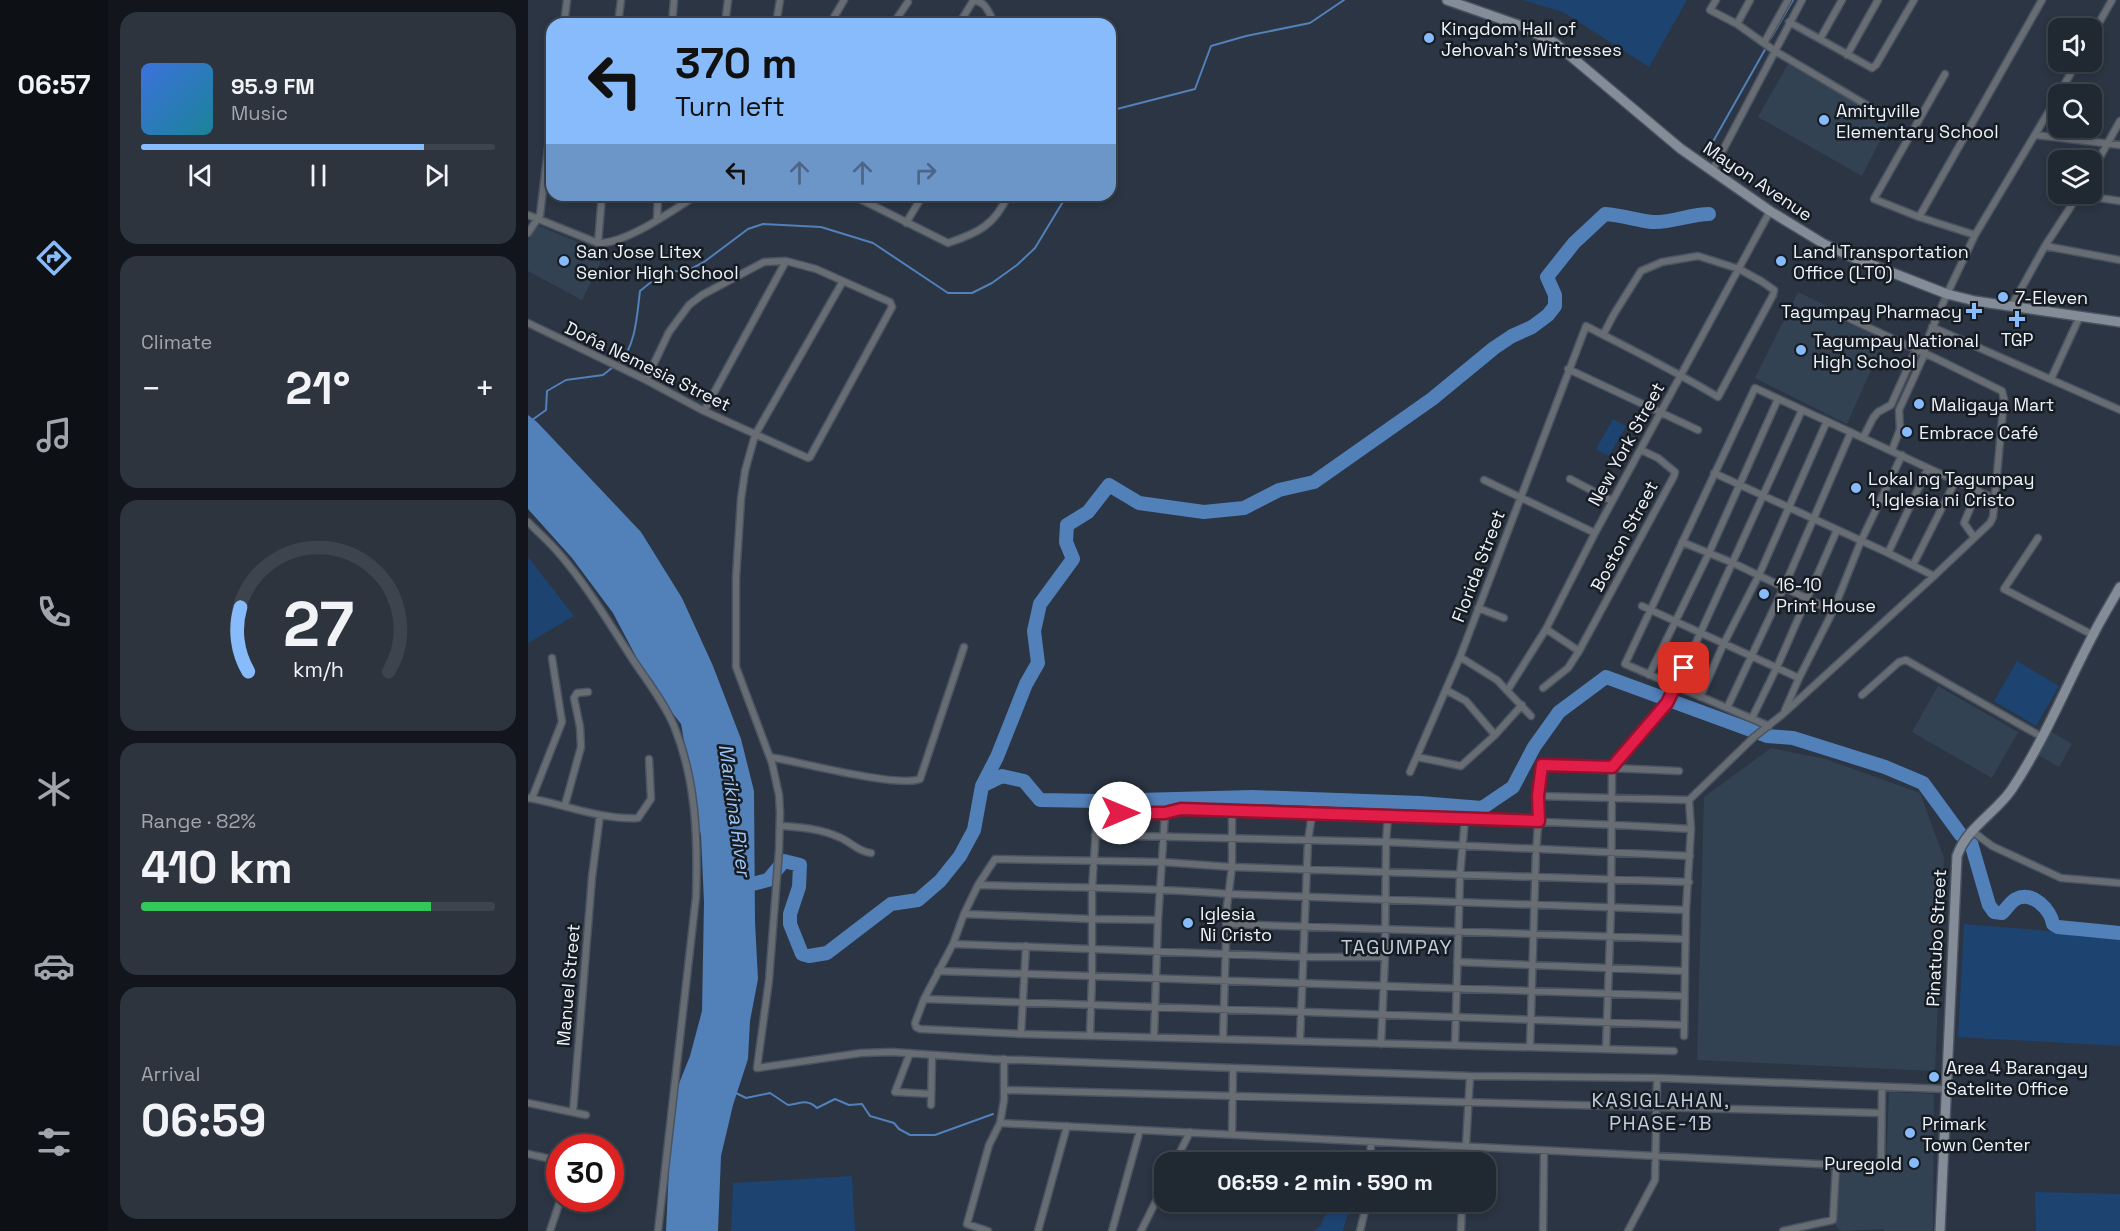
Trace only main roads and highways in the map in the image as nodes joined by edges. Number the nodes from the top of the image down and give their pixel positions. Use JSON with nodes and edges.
{"nodes":[{"id":1,"x":1447,"y":0,"type":"edge"},
{"id":2,"x":2120,"y":322,"type":"edge"},
{"id":3,"x":2120,"y":587,"type":"edge"},
{"id":4,"x":1940,"y":1231,"type":"edge"}],
"edges":[{"from":1,"to":2,"type":"main road","name":"Mayon Avenue"},
{"from":3,"to":4,"type":"main road","name":"Pinatubo Street"}]}
